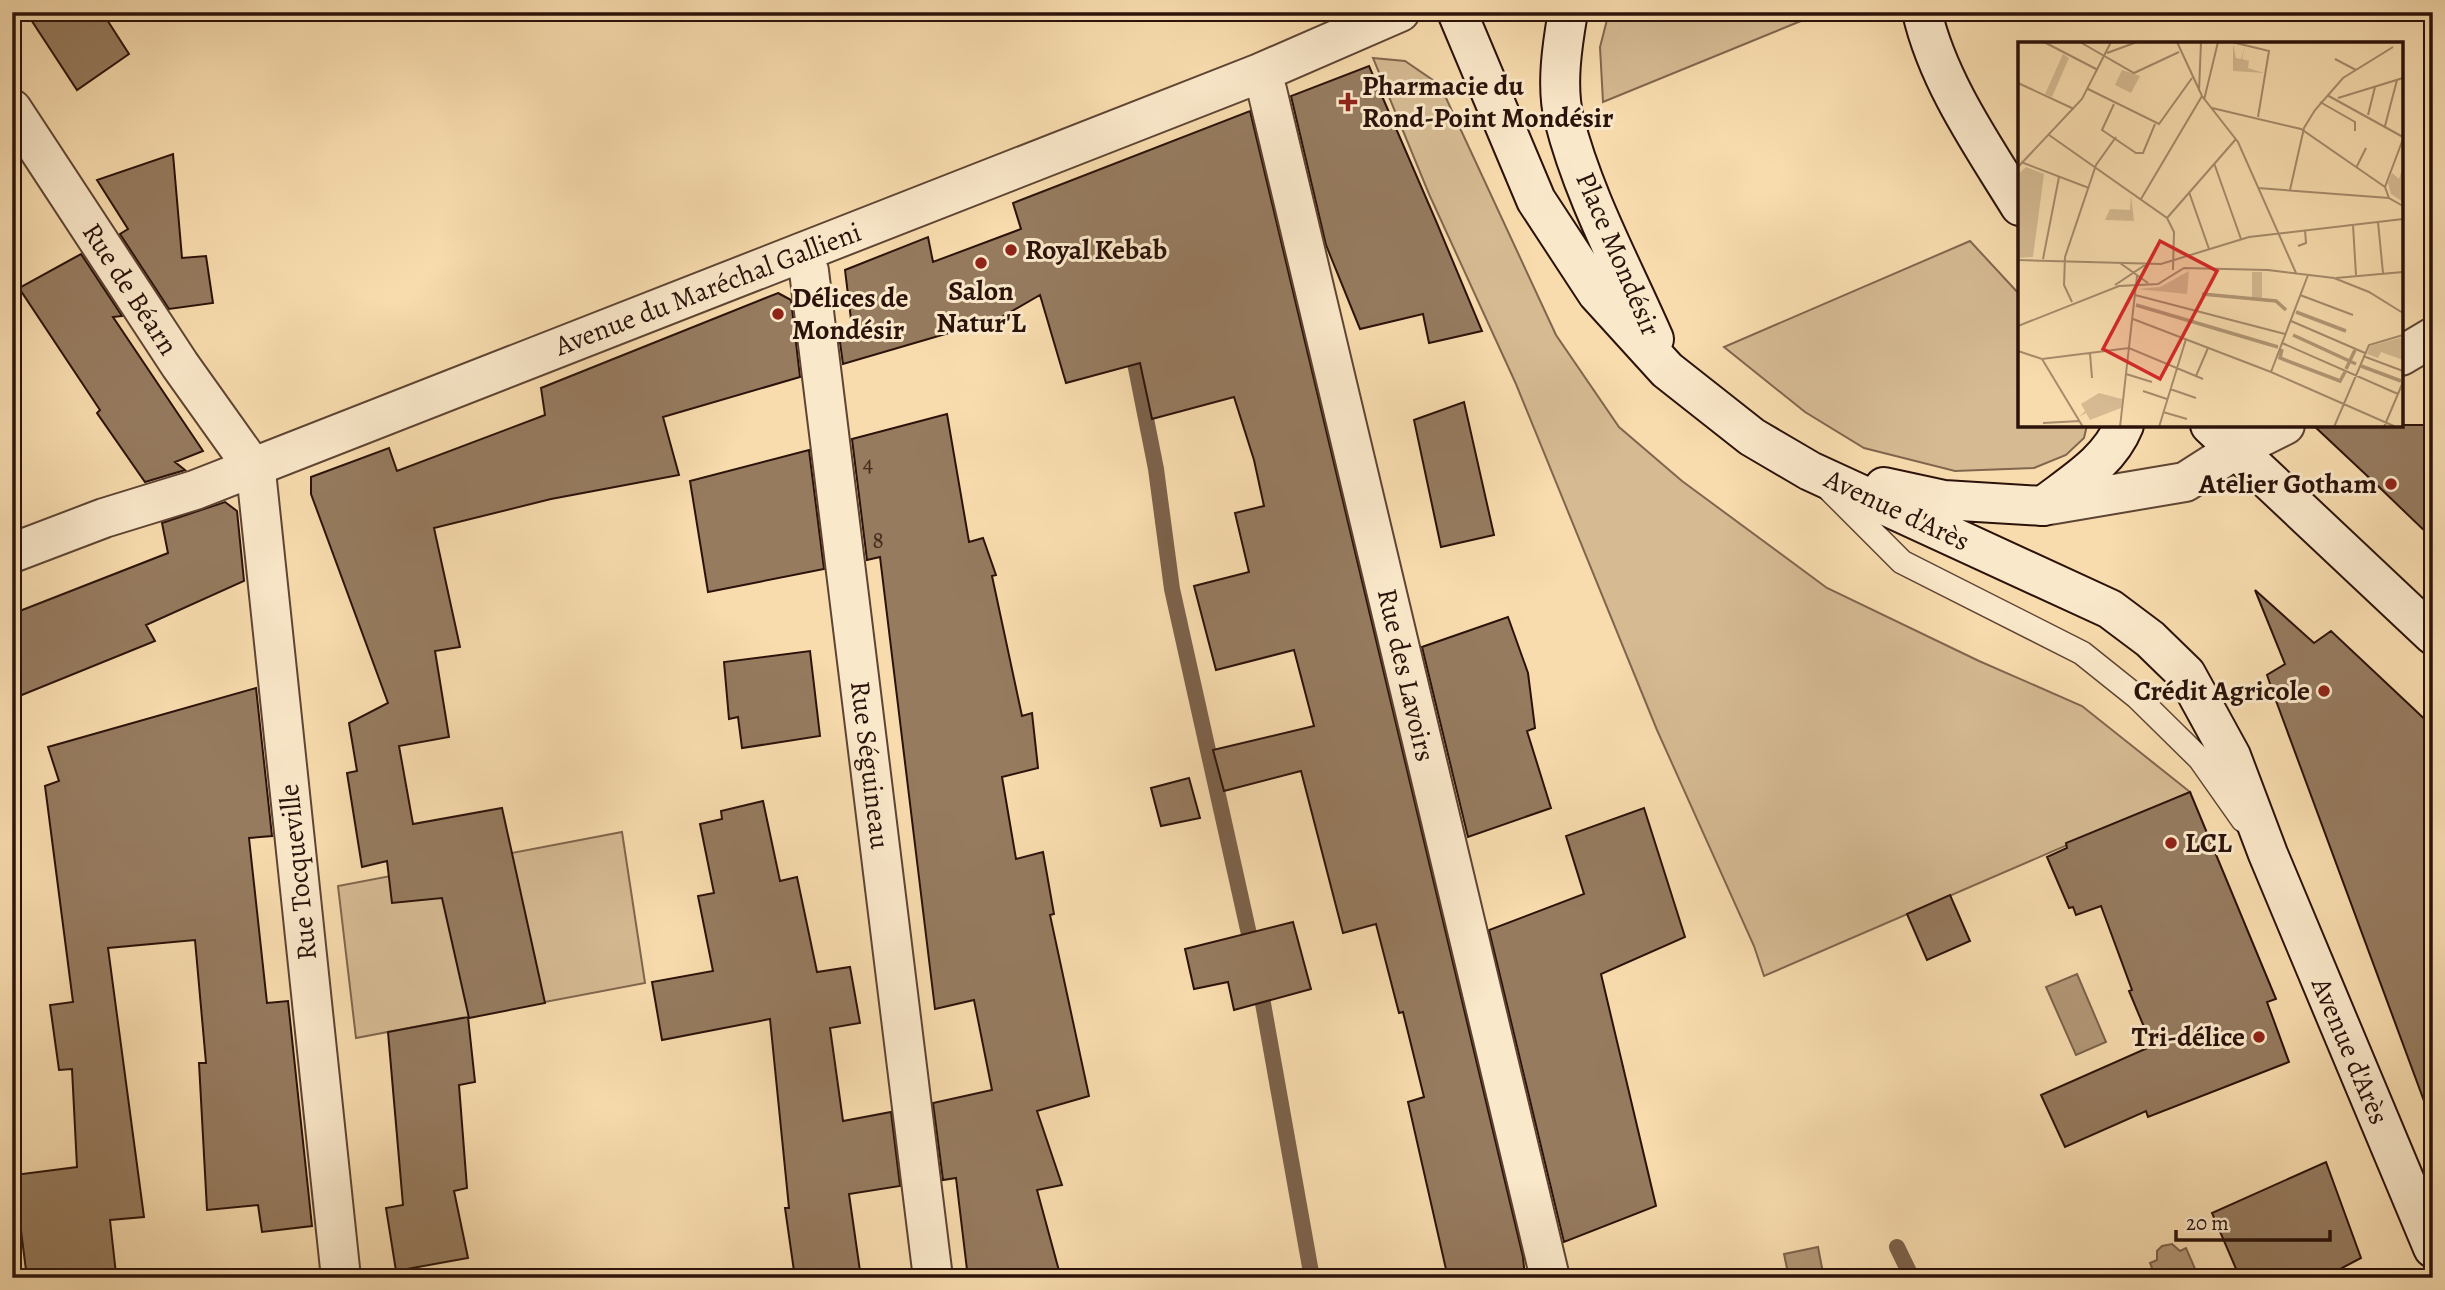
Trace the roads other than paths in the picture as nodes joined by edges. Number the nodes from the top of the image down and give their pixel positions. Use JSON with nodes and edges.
{"nodes":[{"id":1,"x":1400,"y":12,"type":"edge"},
{"id":2,"x":1457,"y":12,"type":"edge"},
{"id":3,"x":1568,"y":12,"type":"edge"},
{"id":4,"x":1906,"y":12,"type":"edge"},
{"id":5,"x":1926,"y":29,"type":"edge"},
{"id":6,"x":1260,"y":73,"type":"junction"},
{"id":7,"x":12,"y":109,"type":"edge"},
{"id":8,"x":2018,"y":203,"type":"edge"},
{"id":9,"x":800,"y":253,"type":"junction"},
{"id":10,"x":2433,"y":337,"type":"edge"},
{"id":11,"x":2403,"y":355,"type":"edge"},
{"id":12,"x":1667,"y":370,"type":"junction"},
{"id":13,"x":2123,"y":427,"type":"edge"},
{"id":14,"x":2275,"y":427,"type":"edge"},
{"id":15,"x":2223,"y":438,"type":"edge"},
{"id":16,"x":252,"y":466,"type":"junction"},
{"id":17,"x":1810,"y":471,"type":"junction"},
{"id":18,"x":2043,"y":506,"type":"junction"},
{"id":19,"x":12,"y":554,"type":"edge"},
{"id":20,"x":2433,"y":635,"type":"edge"},
{"id":21,"x":2268,"y":854,"type":"junction"},
{"id":22,"x":2433,"y":1248,"type":"edge"},
{"id":23,"x":341,"y":1278,"type":"edge"},
{"id":24,"x":933,"y":1278,"type":"edge"},
{"id":25,"x":1550,"y":1278,"type":"edge"}],
"edges":[{"from":1,"to":6,"type":"street","name":"Avenue du Maréchal Gallieni"},
{"from":2,"to":12,"type":"street","name":"Place Mondésir"},
{"from":3,"to":12,"type":"street","name":"Place Mondésir"},
{"from":4,"to":5,"type":"street"},
{"from":5,"to":8,"type":"street"},
{"from":6,"to":9,"type":"street","name":"Avenue du Maréchal Gallieni"},
{"from":6,"to":25,"type":"street","name":"Rue des Lavoirs"},
{"from":7,"to":16,"type":"street","name":"Rue de Béarn"},
{"from":9,"to":16,"type":"street","name":"Avenue du Maréchal Gallieni"},
{"from":9,"to":24,"type":"street","name":"Rue Séguineau"},
{"from":10,"to":11,"type":"street"},
{"from":12,"to":17,"type":"street","name":"Place Mondésir"},
{"from":13,"to":18,"type":"street"},
{"from":14,"to":15,"type":"street"},
{"from":15,"to":18,"type":"street"},
{"from":15,"to":20,"type":"street"},
{"from":16,"to":19,"type":"street","name":"Avenue du Maréchal Gallieni"},
{"from":16,"to":23,"type":"street","name":"Rue Tocqueville"},
{"from":17,"to":18,"type":"street"},
{"from":17,"to":21,"type":"lane","name":"Avenue d'Arès"},
{"from":17,"to":21,"type":"street","name":"Avenue d'Arès"},
{"from":21,"to":22,"type":"street","name":"Avenue d'Arès"}]}
